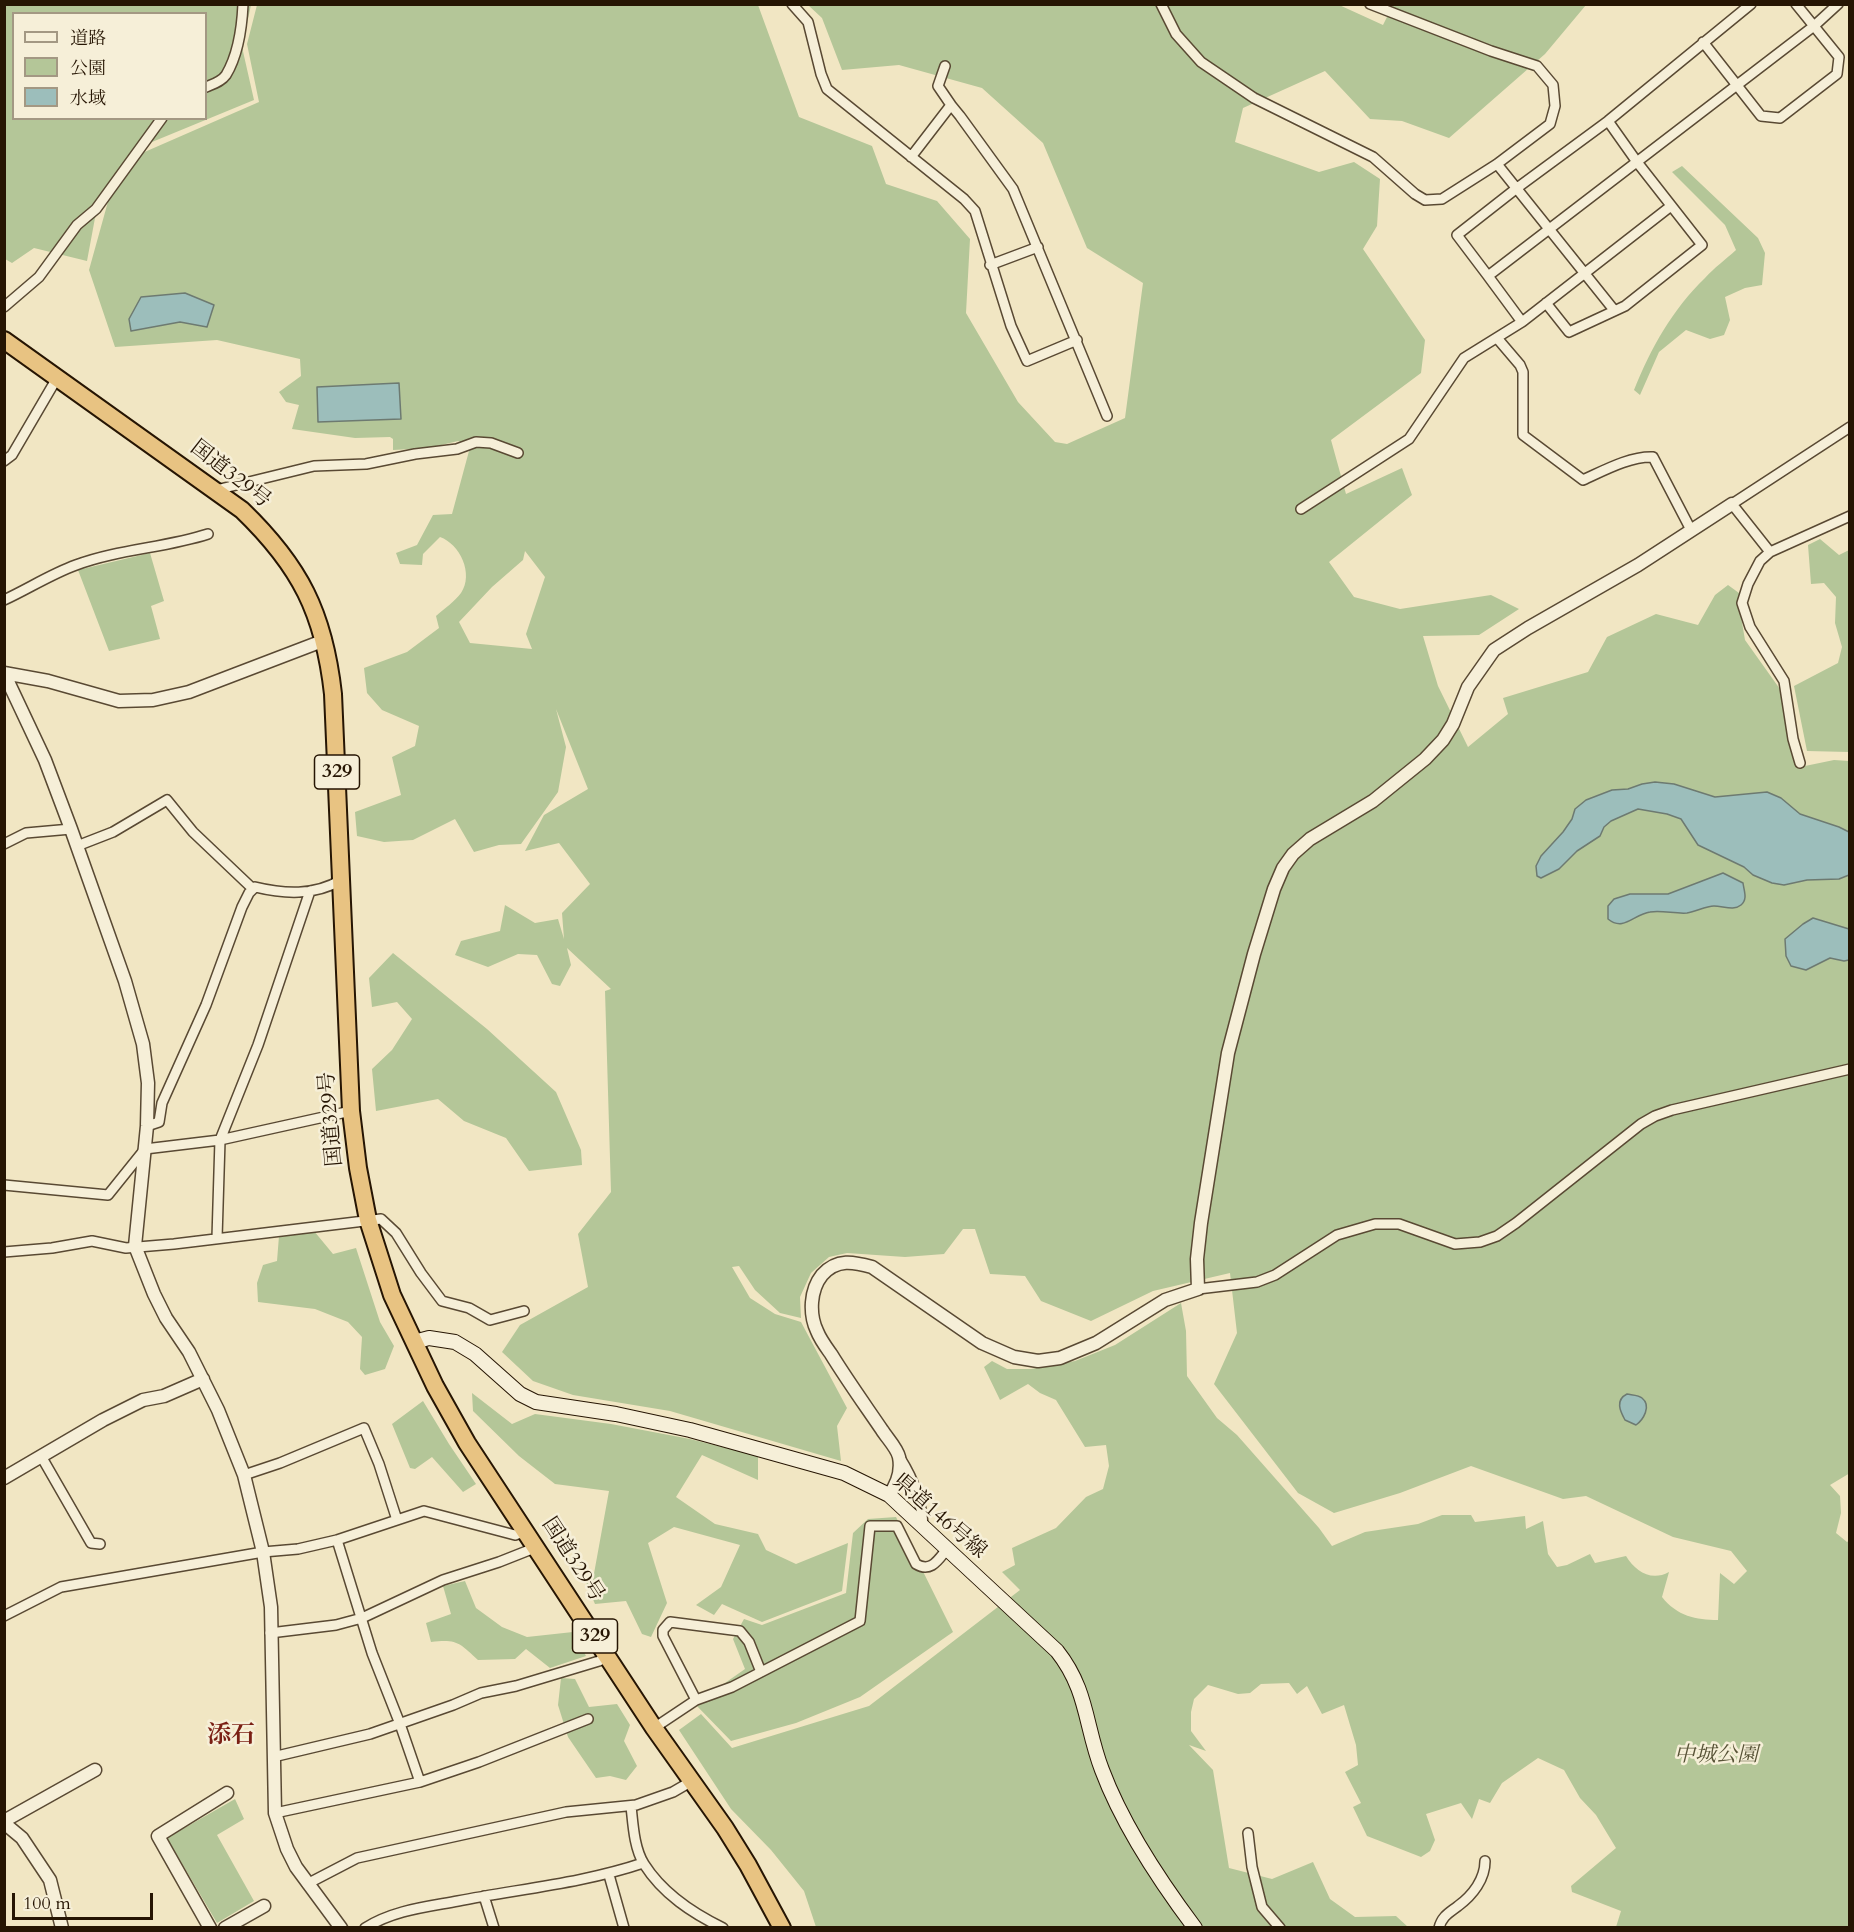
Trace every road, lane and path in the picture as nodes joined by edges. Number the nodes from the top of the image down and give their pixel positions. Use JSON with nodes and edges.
{"nodes":[{"id":1,"x":243,"y":4,"type":"edge"},
{"id":2,"x":792,"y":4,"type":"edge"},
{"id":3,"x":1161,"y":4,"type":"edge"},
{"id":4,"x":1370,"y":4,"type":"edge"},
{"id":5,"x":1751,"y":4,"type":"edge"},
{"id":6,"x":1796,"y":4,"type":"edge"},
{"id":7,"x":1837,"y":5,"type":"edge"},
{"id":8,"x":1814,"y":26,"type":"junction"},
{"id":9,"x":1703,"y":42,"type":"junction"},
{"id":10,"x":945,"y":66,"type":"dead end"},
{"id":11,"x":1737,"y":86,"type":"junction"},
{"id":12,"x":207,"y":87,"type":"edge"},
{"id":13,"x":951,"y":105,"type":"junction"},
{"id":14,"x":161,"y":120,"type":"edge"},
{"id":15,"x":1608,"y":121,"type":"junction"},
{"id":16,"x":911,"y":157,"type":"junction"},
{"id":17,"x":1637,"y":162,"type":"junction"},
{"id":18,"x":1497,"y":164,"type":"junction"},
{"id":19,"x":1517,"y":188,"type":"junction"},
{"id":20,"x":1671,"y":206,"type":"junction"},
{"id":21,"x":1550,"y":230,"type":"junction"},
{"id":22,"x":1038,"y":248,"type":"junction"},
{"id":23,"x":990,"y":265,"type":"junction"},
{"id":24,"x":1584,"y":274,"type":"junction"},
{"id":25,"x":1488,"y":276,"type":"junction"},
{"id":26,"x":1546,"y":303,"type":"junction"},
{"id":27,"x":4,"y":307,"type":"edge"},
{"id":28,"x":1614,"y":310,"type":"junction"},
{"id":29,"x":1522,"y":322,"type":"junction"},
{"id":30,"x":1497,"y":338,"type":"junction"},
{"id":31,"x":4,"y":340,"type":"edge"},
{"id":32,"x":1077,"y":340,"type":"junction"},
{"id":33,"x":57,"y":378,"type":"junction"},
{"id":34,"x":1107,"y":416,"type":"dead end"},
{"id":35,"x":1850,"y":427,"type":"edge"},
{"id":36,"x":518,"y":453,"type":"dead end"},
{"id":37,"x":4,"y":461,"type":"edge"},
{"id":38,"x":216,"y":490,"type":"junction"},
{"id":39,"x":1732,"y":504,"type":"junction"},
{"id":40,"x":1301,"y":509,"type":"dead end"},
{"id":41,"x":1850,"y":516,"type":"edge"},
{"id":42,"x":1691,"y":530,"type":"junction"},
{"id":43,"x":208,"y":534,"type":"dead end"},
{"id":44,"x":1770,"y":552,"type":"junction"},
{"id":45,"x":4,"y":600,"type":"edge"},
{"id":46,"x":325,"y":640,"type":"junction"},
{"id":47,"x":1800,"y":762,"type":"dead end"},
{"id":48,"x":71,"y":829,"type":"junction"},
{"id":49,"x":4,"y":844,"type":"edge"},
{"id":50,"x":77,"y":846,"type":"junction"},
{"id":51,"x":341,"y":880,"type":"junction"},
{"id":52,"x":253,"y":889,"type":"junction"},
{"id":53,"x":310,"y":891,"type":"junction"},
{"id":54,"x":1850,"y":1070,"type":"edge"},
{"id":55,"x":351,"y":1111,"type":"junction"},
{"id":56,"x":147,"y":1126,"type":"junction"},
{"id":57,"x":220,"y":1140,"type":"junction"},
{"id":58,"x":145,"y":1149,"type":"junction"},
{"id":59,"x":4,"y":1185,"type":"edge"},
{"id":60,"x":368,"y":1220,"type":"junction"},
{"id":61,"x":217,"y":1238,"type":"junction"},
{"id":62,"x":135,"y":1246,"type":"junction"},
{"id":63,"x":4,"y":1252,"type":"edge"},
{"id":64,"x":1198,"y":1289,"type":"junction"},
{"id":65,"x":524,"y":1311,"type":"dead end"},
{"id":66,"x":414,"y":1342,"type":"junction"},
{"id":67,"x":203,"y":1379,"type":"junction"},
{"id":68,"x":899,"y":1455,"type":"junction"},
{"id":69,"x":41,"y":1456,"type":"junction"},
{"id":70,"x":244,"y":1475,"type":"junction"},
{"id":71,"x":4,"y":1478,"type":"edge"},
{"id":72,"x":889,"y":1495,"type":"junction"},
{"id":73,"x":397,"y":1520,"type":"junction"},
{"id":74,"x":924,"y":1527,"type":"junction"},
{"id":75,"x":526,"y":1531,"type":"junction"},
{"id":76,"x":337,"y":1540,"type":"junction"},
{"id":77,"x":100,"y":1544,"type":"dead end"},
{"id":78,"x":537,"y":1547,"type":"junction"},
{"id":79,"x":947,"y":1549,"type":"junction"},
{"id":80,"x":263,"y":1552,"type":"junction"},
{"id":81,"x":4,"y":1616,"type":"edge"},
{"id":82,"x":362,"y":1618,"type":"junction"},
{"id":83,"x":270,"y":1634,"type":"junction"},
{"id":84,"x":608,"y":1656,"type":"junction"},
{"id":85,"x":761,"y":1672,"type":"junction"},
{"id":86,"x":696,"y":1700,"type":"junction"},
{"id":87,"x":588,"y":1719,"type":"dead end"},
{"id":88,"x":400,"y":1724,"type":"junction"},
{"id":89,"x":654,"y":1728,"type":"junction"},
{"id":90,"x":273,"y":1757,"type":"junction"},
{"id":91,"x":95,"y":1770,"type":"dead end"},
{"id":92,"x":692,"y":1781,"type":"junction"},
{"id":93,"x":420,"y":1782,"type":"junction"},
{"id":94,"x":227,"y":1793,"type":"dead end"},
{"id":95,"x":631,"y":1806,"type":"junction"},
{"id":96,"x":275,"y":1813,"type":"junction"},
{"id":97,"x":4,"y":1822,"type":"edge"},
{"id":98,"x":1248,"y":1833,"type":"dead end"},
{"id":99,"x":1485,"y":1860,"type":"dead end"},
{"id":100,"x":643,"y":1863,"type":"junction"},
{"id":101,"x":609,"y":1875,"type":"junction"},
{"id":102,"x":308,"y":1884,"type":"junction"},
{"id":103,"x":484,"y":1896,"type":"junction"},
{"id":104,"x":264,"y":1906,"type":"dead end"},
{"id":105,"x":62,"y":1928,"type":"edge"},
{"id":106,"x":210,"y":1928,"type":"edge"},
{"id":107,"x":225,"y":1928,"type":"edge"},
{"id":108,"x":341,"y":1928,"type":"edge"},
{"id":109,"x":365,"y":1928,"type":"edge"},
{"id":110,"x":494,"y":1928,"type":"edge"},
{"id":111,"x":624,"y":1928,"type":"edge"},
{"id":112,"x":723,"y":1928,"type":"edge"},
{"id":113,"x":782,"y":1928,"type":"edge"},
{"id":114,"x":1195,"y":1928,"type":"edge"},
{"id":115,"x":1280,"y":1928,"type":"edge"},
{"id":116,"x":1439,"y":1928,"type":"edge"}],
"edges":[{"from":1,"to":12,"type":"street"},
{"from":2,"to":16,"type":"street"},
{"from":3,"to":18,"type":"street"},
{"from":4,"to":18,"type":"street"},
{"from":5,"to":9,"type":"street"},
{"from":6,"to":8,"type":"street"},
{"from":7,"to":8,"type":"street"},
{"from":8,"to":11,"type":"street"},
{"from":8,"to":11,"type":"street"},
{"from":9,"to":11,"type":"street"},
{"from":9,"to":15,"type":"street"},
{"from":10,"to":13,"type":"street"},
{"from":11,"to":17,"type":"street"},
{"from":13,"to":16,"type":"street"},
{"from":13,"to":22,"type":"street"},
{"from":14,"to":27,"type":"street"},
{"from":15,"to":17,"type":"street"},
{"from":15,"to":19,"type":"street"},
{"from":16,"to":23,"type":"street"},
{"from":17,"to":20,"type":"street"},
{"from":17,"to":21,"type":"street"},
{"from":18,"to":19,"type":"street"},
{"from":19,"to":21,"type":"street"},
{"from":19,"to":25,"type":"street"},
{"from":20,"to":24,"type":"street"},
{"from":20,"to":28,"type":"street"},
{"from":21,"to":24,"type":"street"},
{"from":21,"to":25,"type":"street"},
{"from":22,"to":23,"type":"street"},
{"from":22,"to":32,"type":"street"},
{"from":23,"to":32,"type":"street"},
{"from":24,"to":26,"type":"street"},
{"from":24,"to":28,"type":"street"},
{"from":25,"to":29,"type":"street"},
{"from":26,"to":28,"type":"street"},
{"from":26,"to":29,"type":"street"},
{"from":29,"to":30,"type":"street"},
{"from":30,"to":40,"type":"street"},
{"from":30,"to":42,"type":"street"},
{"from":31,"to":33,"type":"highway","name":"国道329号","number":"329"},
{"from":32,"to":34,"type":"street"},
{"from":33,"to":37,"type":"street"},
{"from":33,"to":38,"type":"highway","name":"国道329号","number":"329"},
{"from":35,"to":39,"type":"street"},
{"from":36,"to":38,"type":"street"},
{"from":38,"to":46,"type":"highway","name":"国道329号","number":"329"},
{"from":39,"to":42,"type":"street"},
{"from":39,"to":44,"type":"street"},
{"from":41,"to":44,"type":"street"},
{"from":42,"to":64,"type":"street"},
{"from":43,"to":45,"type":"street"},
{"from":44,"to":47,"type":"street"},
{"from":46,"to":48,"type":"street"},
{"from":46,"to":51,"type":"highway","name":"国道329号","number":"329"},
{"from":48,"to":49,"type":"street"},
{"from":48,"to":50,"type":"street"},
{"from":50,"to":52,"type":"street"},
{"from":50,"to":56,"type":"street"},
{"from":51,"to":53,"type":"street"},
{"from":51,"to":55,"type":"highway","name":"国道329号","number":"329"},
{"from":52,"to":53,"type":"street"},
{"from":52,"to":56,"type":"street"},
{"from":53,"to":57,"type":"street"},
{"from":54,"to":64,"type":"street"},
{"from":55,"to":57,"type":"street"},
{"from":55,"to":60,"type":"highway","name":"国道329号","number":"329"},
{"from":56,"to":58,"type":"street"},
{"from":57,"to":58,"type":"street"},
{"from":57,"to":61,"type":"street"},
{"from":58,"to":59,"type":"street"},
{"from":58,"to":62,"type":"street"},
{"from":60,"to":61,"type":"street"},
{"from":60,"to":65,"type":"street"},
{"from":60,"to":66,"type":"highway","name":"国道329号","number":"329"},
{"from":61,"to":62,"type":"street"},
{"from":62,"to":63,"type":"street"},
{"from":62,"to":67,"type":"street"},
{"from":64,"to":68,"type":"street"},
{"from":66,"to":72,"type":"main road","name":"県道146号線"},
{"from":66,"to":75,"type":"highway","name":"国道329号","number":"329"},
{"from":67,"to":69,"type":"street"},
{"from":67,"to":70,"type":"street"},
{"from":68,"to":72,"type":"street"},
{"from":68,"to":74,"type":"street"},
{"from":69,"to":71,"type":"street"},
{"from":69,"to":77,"type":"street"},
{"from":70,"to":73,"type":"street"},
{"from":70,"to":80,"type":"street"},
{"from":72,"to":74,"type":"main road","name":"県道146号線"},
{"from":73,"to":75,"type":"street"},
{"from":73,"to":76,"type":"street"},
{"from":74,"to":79,"type":"main road","name":"県道146号線"},
{"from":75,"to":78,"type":"highway","name":"国道329号","number":"329"},
{"from":76,"to":80,"type":"street"},
{"from":76,"to":82,"type":"street"},
{"from":78,"to":82,"type":"street"},
{"from":78,"to":84,"type":"highway","name":"国道329号","number":"329"},
{"from":79,"to":85,"type":"street"},
{"from":79,"to":114,"type":"main road","name":"県道146号線"},
{"from":80,"to":81,"type":"street"},
{"from":80,"to":83,"type":"street"},
{"from":82,"to":83,"type":"street"},
{"from":82,"to":88,"type":"street"},
{"from":83,"to":90,"type":"street"},
{"from":84,"to":88,"type":"street"},
{"from":84,"to":89,"type":"highway","name":"国道329号","number":"329"},
{"from":85,"to":86,"type":"street"},
{"from":85,"to":86,"type":"street"},
{"from":86,"to":89,"type":"street"},
{"from":87,"to":93,"type":"street"},
{"from":88,"to":90,"type":"street"},
{"from":88,"to":93,"type":"street"},
{"from":89,"to":92,"type":"highway","name":"国道329号","number":"329"},
{"from":90,"to":96,"type":"street"},
{"from":91,"to":97,"type":"street"},
{"from":92,"to":95,"type":"street"},
{"from":92,"to":113,"type":"highway","name":"国道329号","number":"329"},
{"from":93,"to":96,"type":"street"},
{"from":94,"to":106,"type":"street"},
{"from":95,"to":100,"type":"street"},
{"from":95,"to":102,"type":"street"},
{"from":96,"to":102,"type":"street"},
{"from":97,"to":105,"type":"street"},
{"from":98,"to":115,"type":"street"},
{"from":99,"to":116,"type":"street"},
{"from":100,"to":101,"type":"street"},
{"from":100,"to":112,"type":"street"},
{"from":101,"to":103,"type":"street"},
{"from":101,"to":111,"type":"street"},
{"from":102,"to":108,"type":"street"},
{"from":103,"to":109,"type":"street"},
{"from":103,"to":110,"type":"street"},
{"from":104,"to":107,"type":"street"}]}
